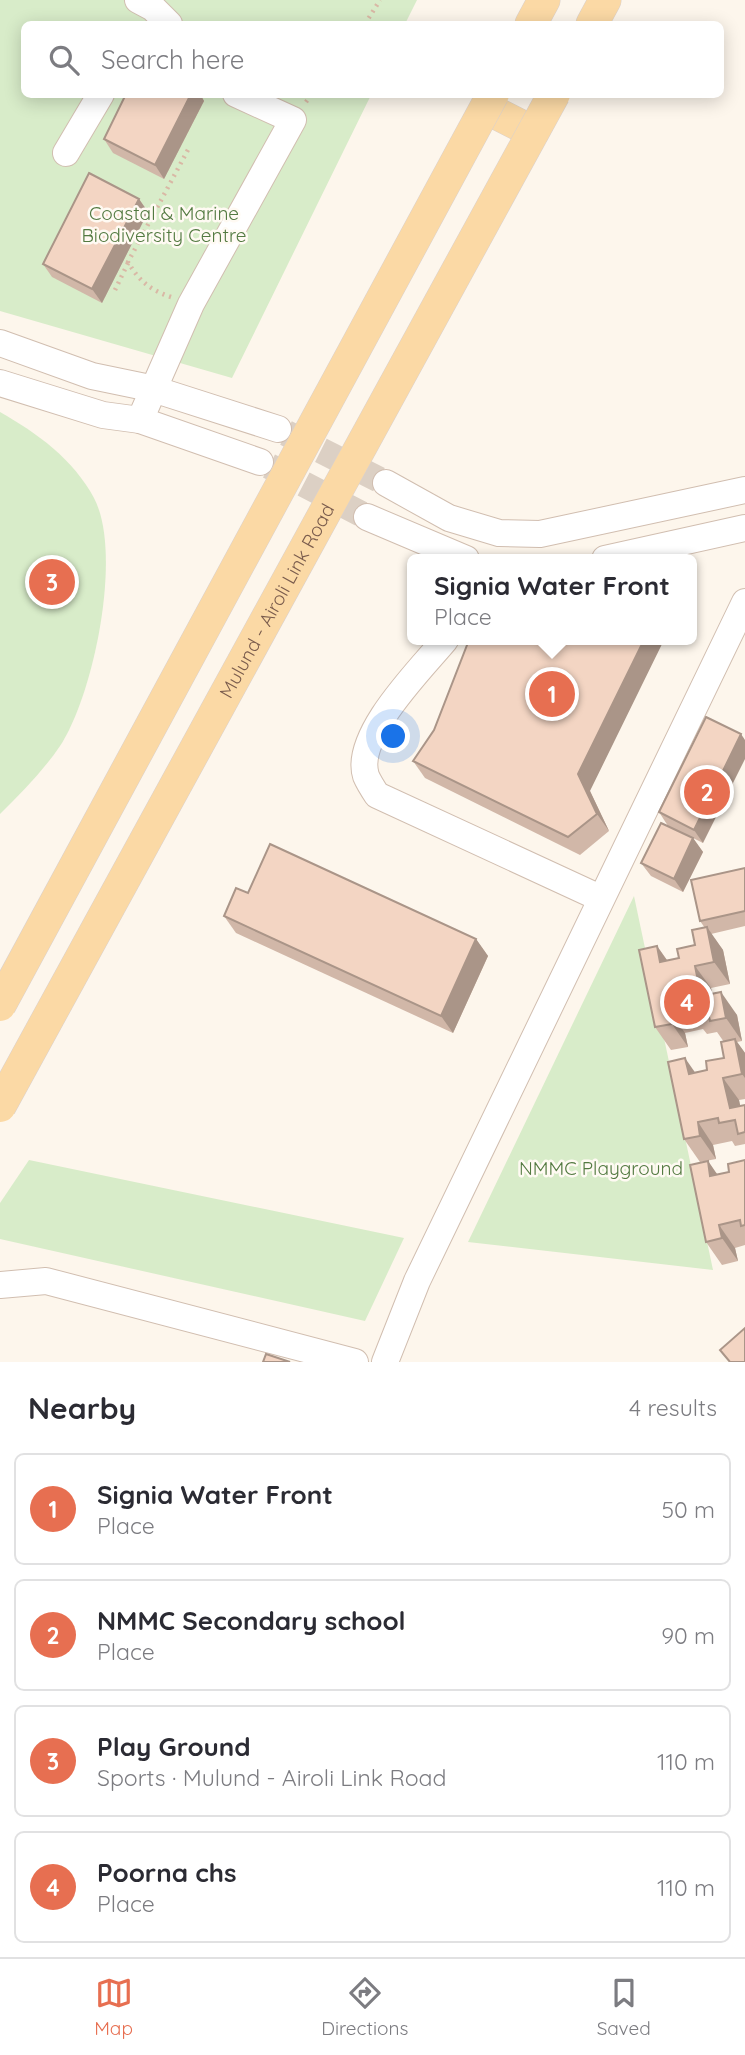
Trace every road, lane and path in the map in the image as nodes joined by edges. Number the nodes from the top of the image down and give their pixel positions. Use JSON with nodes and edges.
{"nodes":[{"id":1,"x":380,"y":0,"type":"edge"},
{"id":2,"x":544,"y":0,"type":"edge"},
{"id":3,"x":605,"y":0,"type":"edge"},
{"id":4,"x":367,"y":21,"type":"edge"},
{"id":5,"x":533,"y":21,"type":"edge"},
{"id":6,"x":594,"y":21,"type":"edge"},
{"id":7,"x":99,"y":98,"type":"edge"},
{"id":8,"x":245,"y":98,"type":"edge"},
{"id":9,"x":552,"y":98,"type":"edge"},
{"id":10,"x":489,"y":101,"type":"edge"},
{"id":11,"x":533,"y":132,"type":"junction"},
{"id":12,"x":190,"y":146,"type":"dead end"},
{"id":13,"x":66,"y":153,"type":"dead end"},
{"id":14,"x":128,"y":262,"type":"junction"},
{"id":15,"x":115,"y":289,"type":"dead end"},
{"id":16,"x":191,"y":304,"type":"junction"},
{"id":17,"x":0,"y":343,"type":"edge"},
{"id":18,"x":0,"y":383,"type":"edge"},
{"id":19,"x":153,"y":388,"type":"junction"},
{"id":20,"x":140,"y":420,"type":"junction"},
{"id":21,"x":278,"y":429,"type":"tunnel mouth"},
{"id":22,"x":260,"y":462,"type":"tunnel mouth"},
{"id":23,"x":386,"y":482,"type":"tunnel mouth"},
{"id":24,"x":745,"y":490,"type":"edge"},
{"id":25,"x":367,"y":517,"type":"tunnel mouth"},
{"id":26,"x":745,"y":528,"type":"edge"},
{"id":27,"x":454,"y":554,"type":"edge"},
{"id":28,"x":628,"y":554,"type":"edge"},
{"id":29,"x":742,"y":619,"type":"edge"},
{"id":30,"x":441,"y":645,"type":"edge"},
{"id":31,"x":600,"y":898,"type":"junction"},
{"id":32,"x":0,"y":1005,"type":"edge"},
{"id":33,"x":0,"y":1106,"type":"edge"},
{"id":34,"x":0,"y":1285,"type":"edge"},
{"id":35,"x":355,"y":1362,"type":"edge"},
{"id":36,"x":385,"y":1362,"type":"edge"}],
"edges":[{"from":1,"to":4,"type":"path"},
{"from":2,"to":5,"type":"main road"},
{"from":3,"to":6,"type":"main road"},
{"from":7,"to":13,"type":"street"},
{"from":8,"to":16,"type":"street"},
{"from":9,"to":11,"type":"main road","name":"Mulund - Airoli Link Road","bridge":true},
{"from":10,"to":11,"type":"main road"},
{"from":10,"to":32,"type":"main road","bridge":true},
{"from":11,"to":33,"type":"main road","name":"Mulund - Airoli Link Road","bridge":true},
{"from":12,"to":14,"type":"path"},
{"from":14,"to":15,"type":"path"},
{"from":14,"to":16,"type":"path"},
{"from":16,"to":19,"type":"street"},
{"from":17,"to":19,"type":"street"},
{"from":18,"to":20,"type":"street"},
{"from":19,"to":20,"type":"street"},
{"from":19,"to":21,"type":"street"},
{"from":20,"to":22,"type":"street"},
{"from":23,"to":24,"type":"street"},
{"from":25,"to":27,"type":"street"},
{"from":26,"to":28,"type":"street"},
{"from":29,"to":31,"type":"street"},
{"from":30,"to":31,"type":"street"},
{"from":31,"to":36,"type":"street"},
{"from":34,"to":35,"type":"street"}]}
